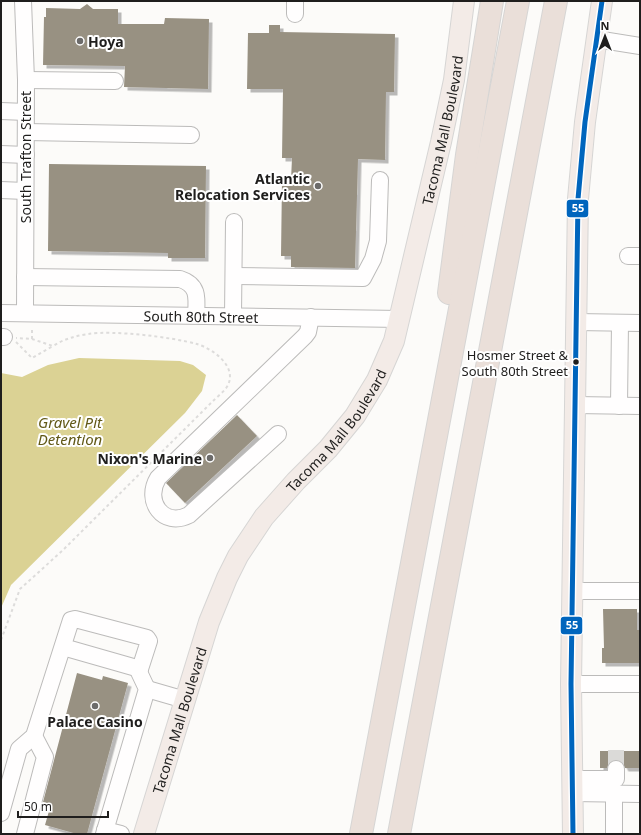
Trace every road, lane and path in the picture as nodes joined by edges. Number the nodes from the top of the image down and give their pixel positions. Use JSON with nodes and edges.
{"nodes":[{"id":1,"x":23,"y":1,"type":"edge"},
{"id":2,"x":464,"y":1,"type":"edge"},
{"id":3,"x":492,"y":1,"type":"edge"},
{"id":4,"x":518,"y":1,"type":"edge"},
{"id":5,"x":556,"y":1,"type":"edge"},
{"id":6,"x":602,"y":1,"type":"edge"},
{"id":7,"x":596,"y":38,"type":"junction"},
{"id":8,"x":640,"y":46,"type":"edge"},
{"id":9,"x":26,"y":80,"type":"junction"},
{"id":10,"x":115,"y":81,"type":"dead end"},
{"id":11,"x":1,"y":112,"type":"edge"},
{"id":12,"x":26,"y":112,"type":"junction"},
{"id":13,"x":26,"y":132,"type":"junction"},
{"id":14,"x":191,"y":135,"type":"dead end"},
{"id":15,"x":1,"y":154,"type":"edge"},
{"id":16,"x":26,"y":155,"type":"junction"},
{"id":17,"x":380,"y":180,"type":"dead end"},
{"id":18,"x":1,"y":190,"type":"edge"},
{"id":19,"x":25,"y":191,"type":"junction"},
{"id":20,"x":234,"y":222,"type":"dead end"},
{"id":21,"x":234,"y":276,"type":"junction"},
{"id":22,"x":25,"y":277,"type":"junction"},
{"id":23,"x":1,"y":313,"type":"edge"},
{"id":24,"x":196,"y":315,"type":"junction"},
{"id":25,"x":233,"y":316,"type":"junction"},
{"id":26,"x":311,"y":317,"type":"junction"},
{"id":27,"x":29,"y":318,"type":"junction"},
{"id":28,"x":400,"y":319,"type":"junction"},
{"id":29,"x":576,"y":322,"type":"junction"},
{"id":30,"x":620,"y":322,"type":"junction"},
{"id":31,"x":640,"y":323,"type":"edge"},
{"id":32,"x":32,"y":340,"type":"junction"},
{"id":33,"x":53,"y":346,"type":"junction"},
{"id":34,"x":575,"y":405,"type":"junction"},
{"id":35,"x":619,"y":406,"type":"junction"},
{"id":36,"x":640,"y":406,"type":"edge"},
{"id":37,"x":278,"y":434,"type":"dead end"},
{"id":38,"x":425,"y":488,"type":"junction"},
{"id":39,"x":572,"y":591,"type":"junction"},
{"id":40,"x":640,"y":591,"type":"edge"},
{"id":41,"x":1,"y":640,"type":"edge"},
{"id":42,"x":63,"y":647,"type":"junction"},
{"id":43,"x":140,"y":669,"type":"junction"},
{"id":44,"x":571,"y":684,"type":"junction"},
{"id":45,"x":640,"y":684,"type":"edge"},
{"id":46,"x":147,"y":689,"type":"junction"},
{"id":47,"x":185,"y":700,"type":"junction"},
{"id":48,"x":34,"y":736,"type":"junction"},
{"id":49,"x":616,"y":769,"type":"tunnel mouth"},
{"id":50,"x":572,"y":786,"type":"junction"},
{"id":51,"x":614,"y":793,"type":"junction"},
{"id":52,"x":640,"y":794,"type":"edge"},
{"id":53,"x":1,"y":813,"type":"edge"},
{"id":54,"x":104,"y":832,"type":"edge"},
{"id":55,"x":25,"y":834,"type":"edge"},
{"id":56,"x":121,"y":834,"type":"edge"},
{"id":57,"x":144,"y":834,"type":"edge"},
{"id":58,"x":362,"y":834,"type":"edge"},
{"id":59,"x":399,"y":834,"type":"edge"},
{"id":60,"x":573,"y":834,"type":"edge"},
{"id":61,"x":614,"y":834,"type":"edge"}],
"edges":[{"from":1,"to":9,"type":"street","name":"South Trafton Street"},
{"from":2,"to":28,"type":"main road","name":"Tacoma Mall Boulevard"},
{"from":3,"to":38,"type":"highway"},
{"from":4,"to":38,"type":"highway"},
{"from":5,"to":59,"type":"highway"},
{"from":6,"to":7,"type":"main road"},
{"from":7,"to":8,"type":"street"},
{"from":7,"to":29,"type":"main road"},
{"from":9,"to":10,"type":"street"},
{"from":9,"to":12,"type":"street","name":"South Trafton Street"},
{"from":11,"to":12,"type":"street"},
{"from":12,"to":13,"type":"street","name":"South Trafton Street"},
{"from":13,"to":14,"type":"street"},
{"from":13,"to":16,"type":"street","name":"South Trafton Street"},
{"from":15,"to":16,"type":"street"},
{"from":16,"to":19,"type":"street","name":"South Trafton Street"},
{"from":17,"to":21,"type":"street"},
{"from":18,"to":19,"type":"street"},
{"from":19,"to":22,"type":"street","name":"South Trafton Street"},
{"from":20,"to":21,"type":"street"},
{"from":21,"to":25,"type":"street"},
{"from":22,"to":24,"type":"street"},
{"from":22,"to":27,"type":"street","name":"South Trafton Street"},
{"from":23,"to":27,"type":"street","name":"South 80th Street"},
{"from":24,"to":25,"type":"street","name":"South 80th Street"},
{"from":24,"to":27,"type":"street","name":"South 80th Street"},
{"from":25,"to":26,"type":"street","name":"South 80th Street"},
{"from":26,"to":28,"type":"street","name":"South 80th Street"},
{"from":26,"to":37,"type":"street"},
{"from":27,"to":32,"type":"path"},
{"from":28,"to":47,"type":"main road","name":"Tacoma Mall Boulevard"},
{"from":29,"to":30,"type":"street"},
{"from":29,"to":34,"type":"main road"},
{"from":30,"to":31,"type":"street"},
{"from":30,"to":35,"type":"street"},
{"from":32,"to":33,"type":"path"},
{"from":32,"to":33,"type":"path"},
{"from":33,"to":41,"type":"path"},
{"from":34,"to":35,"type":"street"},
{"from":34,"to":39,"type":"main road"},
{"from":35,"to":36,"type":"street"},
{"from":38,"to":58,"type":"highway"},
{"from":39,"to":40,"type":"street"},
{"from":39,"to":44,"type":"main road"},
{"from":42,"to":43,"type":"street"},
{"from":42,"to":43,"type":"street"},
{"from":42,"to":48,"type":"street"},
{"from":43,"to":46,"type":"street"},
{"from":44,"to":45,"type":"street"},
{"from":44,"to":50,"type":"main road"},
{"from":46,"to":47,"type":"street"},
{"from":46,"to":54,"type":"street"},
{"from":47,"to":57,"type":"main road","name":"Tacoma Mall Boulevard"},
{"from":48,"to":53,"type":"street"},
{"from":48,"to":55,"type":"street"},
{"from":49,"to":50,"type":"street"},
{"from":50,"to":51,"type":"street"},
{"from":50,"to":60,"type":"main road"},
{"from":51,"to":52,"type":"street"},
{"from":51,"to":61,"type":"street"},
{"from":54,"to":56,"type":"street"}]}
